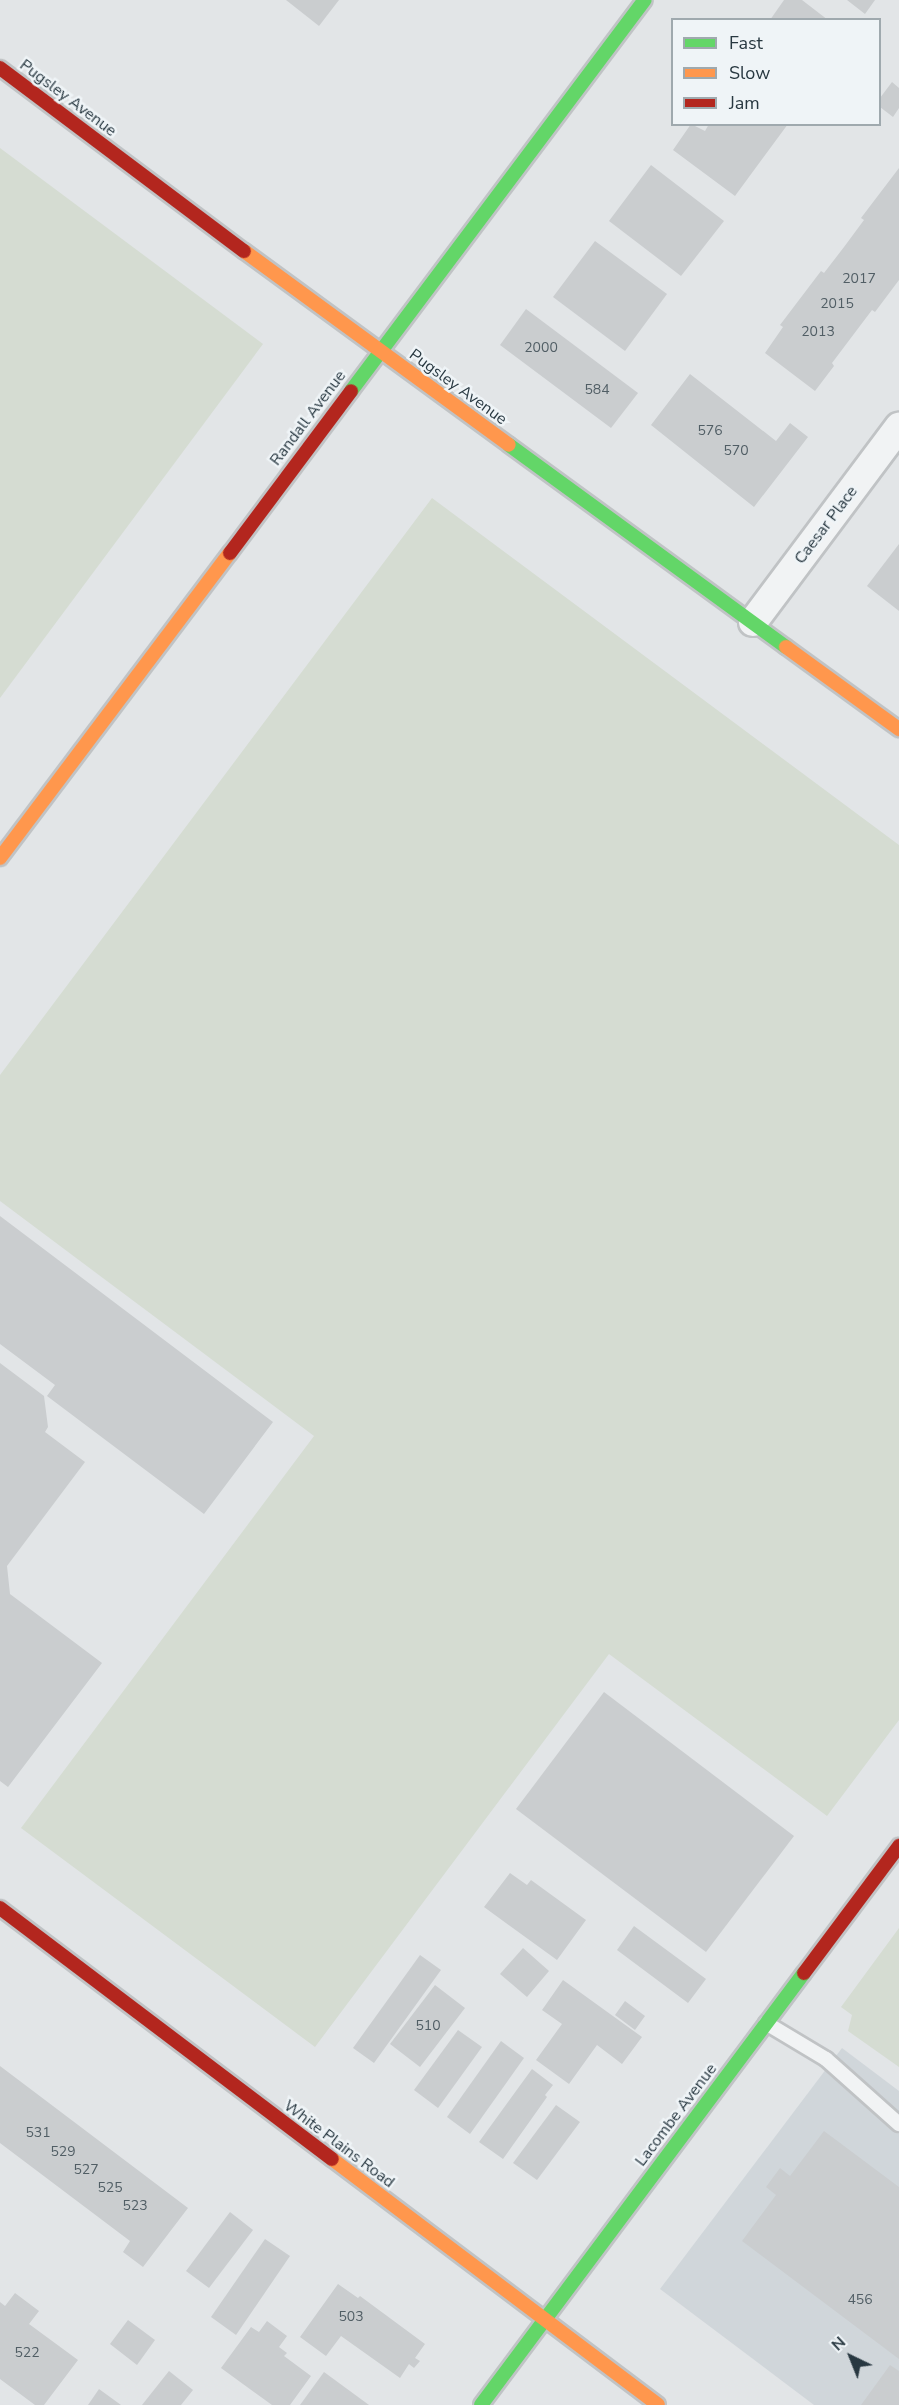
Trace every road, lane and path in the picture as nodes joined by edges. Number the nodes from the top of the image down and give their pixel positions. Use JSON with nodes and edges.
{"nodes":[{"id":1,"x":645,"y":0,"type":"edge"},
{"id":2,"x":0,"y":68,"type":"edge"},
{"id":3,"x":380,"y":351,"type":"junction"},
{"id":4,"x":899,"y":427,"type":"edge"},
{"id":5,"x":753,"y":622,"type":"junction"},
{"id":6,"x":899,"y":729,"type":"edge"},
{"id":7,"x":0,"y":858,"type":"edge"},
{"id":8,"x":899,"y":1846,"type":"edge"},
{"id":9,"x":0,"y":1908,"type":"edge"},
{"id":10,"x":766,"y":2023,"type":"junction"},
{"id":11,"x":899,"y":2124,"type":"edge"},
{"id":12,"x":544,"y":2319,"type":"junction"},
{"id":13,"x":481,"y":2405,"type":"edge"},
{"id":14,"x":658,"y":2405,"type":"edge"}],
"edges":[{"from":1,"to":3,"type":"street","name":"Randall Avenue"},
{"from":2,"to":3,"type":"street","name":"Pugsley Avenue"},
{"from":3,"to":5,"type":"street","name":"Pugsley Avenue"},
{"from":3,"to":7,"type":"street","name":"Randall Avenue"},
{"from":4,"to":5,"type":"street","name":"Caesar Place"},
{"from":5,"to":6,"type":"street","name":"Pugsley Avenue"},
{"from":8,"to":10,"type":"street","name":"Lacombe Avenue"},
{"from":9,"to":12,"type":"street","name":"White Plains Road"},
{"from":10,"to":11,"type":"lane"},
{"from":10,"to":12,"type":"street","name":"Lacombe Avenue"},
{"from":12,"to":13,"type":"street","name":"Lacombe Avenue"},
{"from":12,"to":14,"type":"street","name":"White Plains Road"}]}
